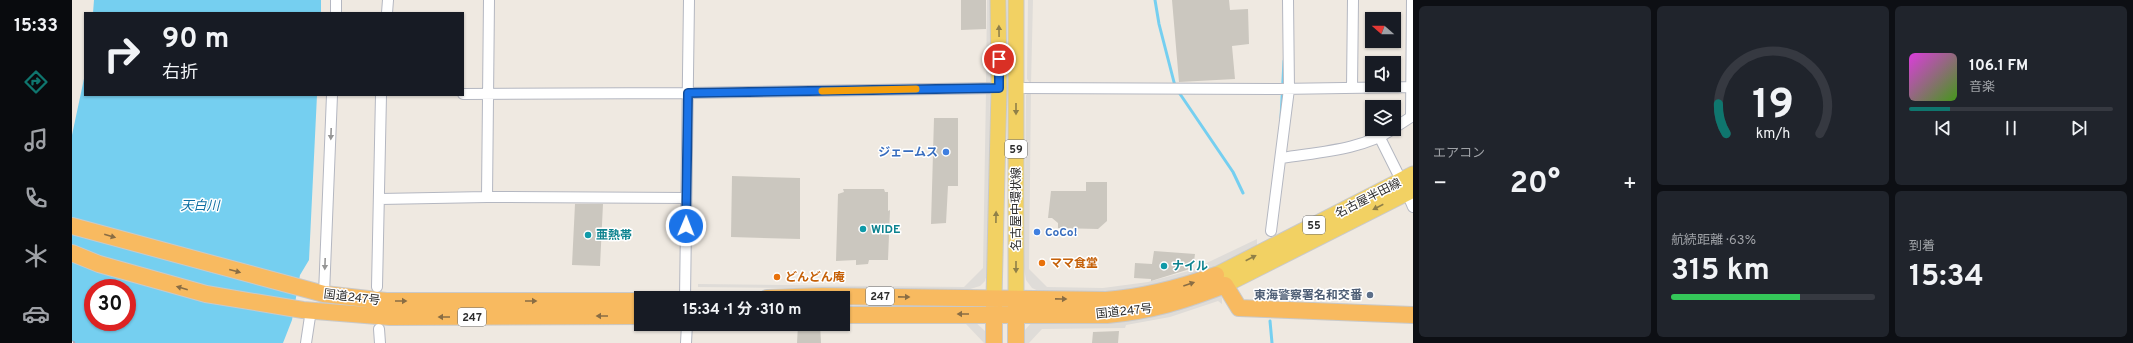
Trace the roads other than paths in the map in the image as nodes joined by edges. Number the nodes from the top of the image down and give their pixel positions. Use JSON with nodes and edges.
{"nodes":[{"id":1,"x":336,"y":0,"type":"edge"},
{"id":2,"x":388,"y":0,"type":"edge"},
{"id":3,"x":489,"y":0,"type":"edge"},
{"id":4,"x":689,"y":0,"type":"edge"},
{"id":5,"x":998,"y":0,"type":"edge"},
{"id":6,"x":1016,"y":0,"type":"edge"},
{"id":7,"x":1288,"y":0,"type":"edge"},
{"id":8,"x":1353,"y":0,"type":"edge"},
{"id":9,"x":1412,"y":0,"type":"edge"},
{"id":10,"x":336,"y":12,"type":"edge"},
{"id":11,"x":388,"y":12,"type":"edge"},
{"id":12,"x":1411,"y":87,"type":"junction"},
{"id":13,"x":999,"y":88,"type":"junction"},
{"id":14,"x":1016,"y":88,"type":"junction"},
{"id":15,"x":1352,"y":88,"type":"junction"},
{"id":16,"x":1285,"y":89,"type":"junction"},
{"id":17,"x":489,"y":93,"type":"junction"},
{"id":18,"x":688,"y":93,"type":"junction"},
{"id":19,"x":464,"y":94,"type":"edge"},
{"id":20,"x":332,"y":96,"type":"edge"},
{"id":21,"x":381,"y":96,"type":"edge"},
{"id":22,"x":1401,"y":124,"type":"edge"},
{"id":23,"x":1379,"y":136,"type":"joint"},
{"id":24,"x":1282,"y":158,"type":"junction"},
{"id":25,"x":1408,"y":184,"type":"edge"},
{"id":26,"x":487,"y":197,"type":"junction"},
{"id":27,"x":686,"y":198,"type":"junction"},
{"id":28,"x":380,"y":199,"type":"junction"},
{"id":29,"x":1413,"y":207,"type":"edge"},
{"id":30,"x":72,"y":226,"type":"edge"},
{"id":31,"x":1271,"y":231,"type":"dead end"},
{"id":32,"x":72,"y":253,"type":"edge"},
{"id":33,"x":1220,"y":280,"type":"junction"},
{"id":34,"x":377,"y":287,"type":"dead end"},
{"id":35,"x":685,"y":291,"type":"edge"},
{"id":36,"x":324,"y":294,"type":"junction"},
{"id":37,"x":850,"y":296,"type":"edge"},
{"id":38,"x":994,"y":298,"type":"junction"},
{"id":39,"x":1016,"y":299,"type":"junction"},
{"id":40,"x":634,"y":301,"type":"edge"},
{"id":41,"x":307,"y":310,"type":"junction"},
{"id":42,"x":850,"y":315,"type":"edge"},
{"id":43,"x":994,"y":315,"type":"junction"},
{"id":44,"x":1016,"y":315,"type":"junction"},
{"id":45,"x":1413,"y":315,"type":"edge"},
{"id":46,"x":634,"y":316,"type":"edge"},
{"id":47,"x":379,"y":329,"type":"dead end"},
{"id":48,"x":687,"y":331,"type":"edge"},
{"id":49,"x":306,"y":343,"type":"edge"},
{"id":50,"x":380,"y":343,"type":"edge"},
{"id":51,"x":686,"y":343,"type":"edge"},
{"id":52,"x":994,"y":343,"type":"edge"},
{"id":53,"x":1016,"y":343,"type":"edge"}],
"edges":[{"from":1,"to":10,"type":"street"},
{"from":2,"to":11,"type":"street"},
{"from":3,"to":17,"type":"street"},
{"from":4,"to":18,"type":"street"},
{"from":13,"to":5,"type":"main road","name":"名古屋中環状線","number":"59","one_way":true},
{"from":6,"to":14,"type":"main road","name":"名古屋中環状線","number":"59"},
{"from":7,"to":16,"type":"street"},
{"from":8,"to":15,"type":"street"},
{"from":9,"to":12,"type":"street"},
{"from":12,"to":15,"type":"street"},
{"from":12,"to":22,"type":"street"},
{"from":13,"to":18,"type":"street"},
{"from":38,"to":13,"type":"main road","name":"名古屋中環状線","number":"59","one_way":true},
{"from":14,"to":16,"type":"street"},
{"from":14,"to":39,"type":"main road","name":"名古屋中環状線","number":"59","one_way":true},
{"from":15,"to":16,"type":"street"},
{"from":16,"to":24,"type":"street"},
{"from":17,"to":18,"type":"street"},
{"from":17,"to":19,"type":"street"},
{"from":17,"to":26,"type":"street"},
{"from":18,"to":27,"type":"street"},
{"from":20,"to":36,"type":"street","one_way":true},
{"from":21,"to":28,"type":"street"},
{"from":23,"to":24,"type":"street"},
{"from":23,"to":25,"type":"street"},
{"from":24,"to":31,"type":"street"},
{"from":25,"to":29,"type":"street"},
{"from":25,"to":33,"type":"main road","name":"名古屋半田線","number":"55"},
{"from":26,"to":27,"type":"street"},
{"from":26,"to":28,"type":"street"},
{"from":27,"to":35,"type":"street"},
{"from":28,"to":34,"type":"street"},
{"from":30,"to":36,"type":"highway","name":"国道247号","number":"247","one_way":true},
{"from":41,"to":32,"type":"highway","name":"国道247号","number":"247","one_way":true},
{"from":39,"to":33,"type":"highway","name":"国道247号","number":"247","one_way":true},
{"from":33,"to":44,"type":"highway","name":"国道247号","number":"247"},
{"from":33,"to":45,"type":"highway"},
{"from":36,"to":40,"type":"highway","name":"国道247号","number":"247","one_way":true},
{"from":37,"to":38,"type":"highway","name":"国道247号","number":"247","one_way":true},
{"from":38,"to":39,"type":"highway","name":"国道247号","number":"247"},
{"from":38,"to":43,"type":"highway"},
{"from":39,"to":44,"type":"highway"},
{"from":46,"to":41,"type":"highway","name":"国道247号","number":"247","one_way":true},
{"from":41,"to":49,"type":"street"},
{"from":43,"to":42,"type":"highway","name":"国道247号","number":"247","one_way":true},
{"from":43,"to":44,"type":"highway","name":"国道247号","number":"247"},
{"from":43,"to":52,"type":"highway"},
{"from":44,"to":53,"type":"highway"},
{"from":47,"to":50,"type":"street"},
{"from":48,"to":51,"type":"street"}]}
